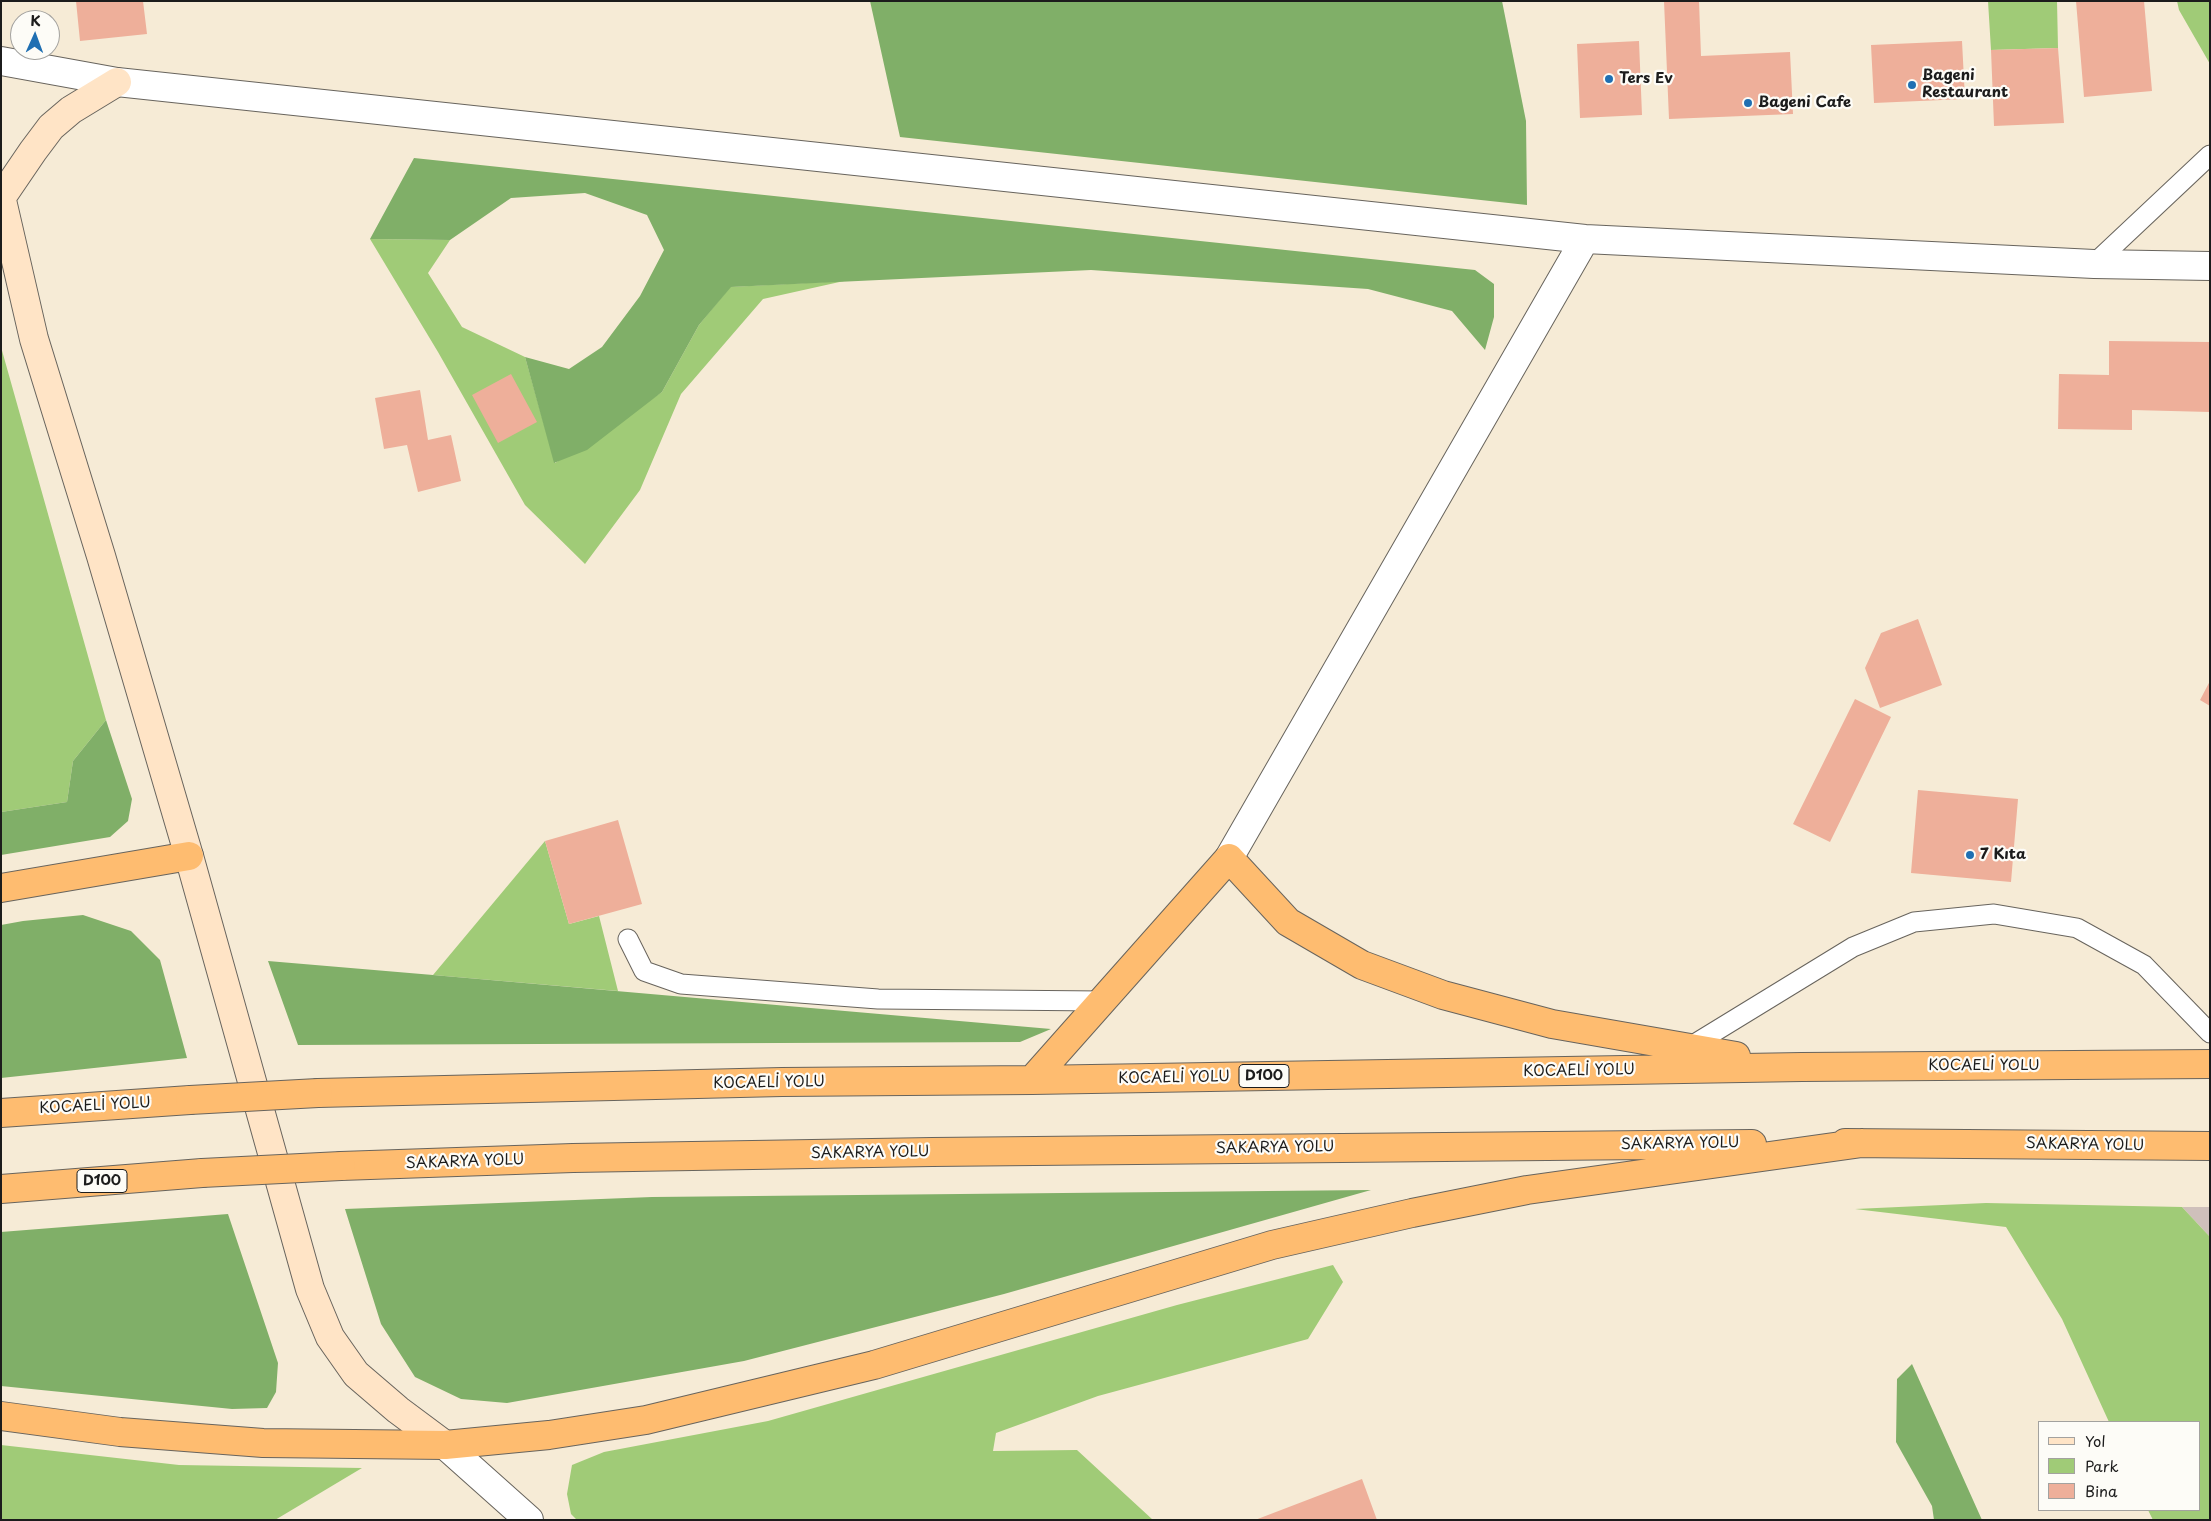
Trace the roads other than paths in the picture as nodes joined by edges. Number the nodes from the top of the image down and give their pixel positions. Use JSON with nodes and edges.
{"nodes":[{"id":1,"x":1,"y":61,"type":"edge"},
{"id":2,"x":117,"y":82,"type":"junction"},
{"id":3,"x":2210,"y":155,"type":"edge"},
{"id":4,"x":1,"y":197,"type":"edge"},
{"id":5,"x":1585,"y":239,"type":"junction"},
{"id":6,"x":2094,"y":264,"type":"junction"},
{"id":7,"x":2210,"y":266,"type":"edge"},
{"id":8,"x":189,"y":856,"type":"junction"},
{"id":9,"x":1229,"y":858,"type":"junction"},
{"id":10,"x":1,"y":888,"type":"edge"},
{"id":11,"x":628,"y":938,"type":"dead end"},
{"id":12,"x":1102,"y":1001,"type":"junction"},
{"id":13,"x":2210,"y":1034,"type":"edge"},
{"id":14,"x":1688,"y":1048,"type":"junction"},
{"id":15,"x":2210,"y":1064,"type":"edge"},
{"id":16,"x":1802,"y":1067,"type":"junction"},
{"id":17,"x":1032,"y":1080,"type":"junction"},
{"id":18,"x":1,"y":1113,"type":"edge"},
{"id":19,"x":1862,"y":1143,"type":"junction"},
{"id":20,"x":2210,"y":1146,"type":"edge"},
{"id":21,"x":1,"y":1189,"type":"edge"},
{"id":22,"x":1,"y":1416,"type":"edge"},
{"id":23,"x":445,"y":1445,"type":"junction"},
{"id":24,"x":529,"y":1520,"type":"edge"}],
"edges":[{"from":1,"to":2,"type":"street"},
{"from":2,"to":4,"type":"street"},
{"from":2,"to":5,"type":"street"},
{"from":3,"to":6,"type":"lane"},
{"from":4,"to":8,"type":"street"},
{"from":5,"to":6,"type":"street"},
{"from":5,"to":9,"type":"street"},
{"from":6,"to":7,"type":"street"},
{"from":8,"to":10,"type":"highway"},
{"from":8,"to":23,"type":"street"},
{"from":9,"to":12,"type":"highway"},
{"from":9,"to":14,"type":"highway"},
{"from":11,"to":12,"type":"lane"},
{"from":12,"to":17,"type":"highway"},
{"from":13,"to":14,"type":"lane"},
{"from":14,"to":16,"type":"highway"},
{"from":15,"to":16,"type":"highway","name":"KOCAELİ YOLU","number":"D100"},
{"from":16,"to":17,"type":"highway","name":"KOCAELİ YOLU","number":"D100"},
{"from":17,"to":18,"type":"highway","name":"KOCAELİ YOLU","number":"D100","bridge":true},
{"from":19,"to":20,"type":"highway","name":"SAKARYA YOLU","number":"D100"},
{"from":19,"to":21,"type":"highway","name":"SAKARYA YOLU","number":"D100","bridge":true},
{"from":19,"to":23,"type":"highway"},
{"from":22,"to":23,"type":"highway"},
{"from":23,"to":24,"type":"street"}]}
